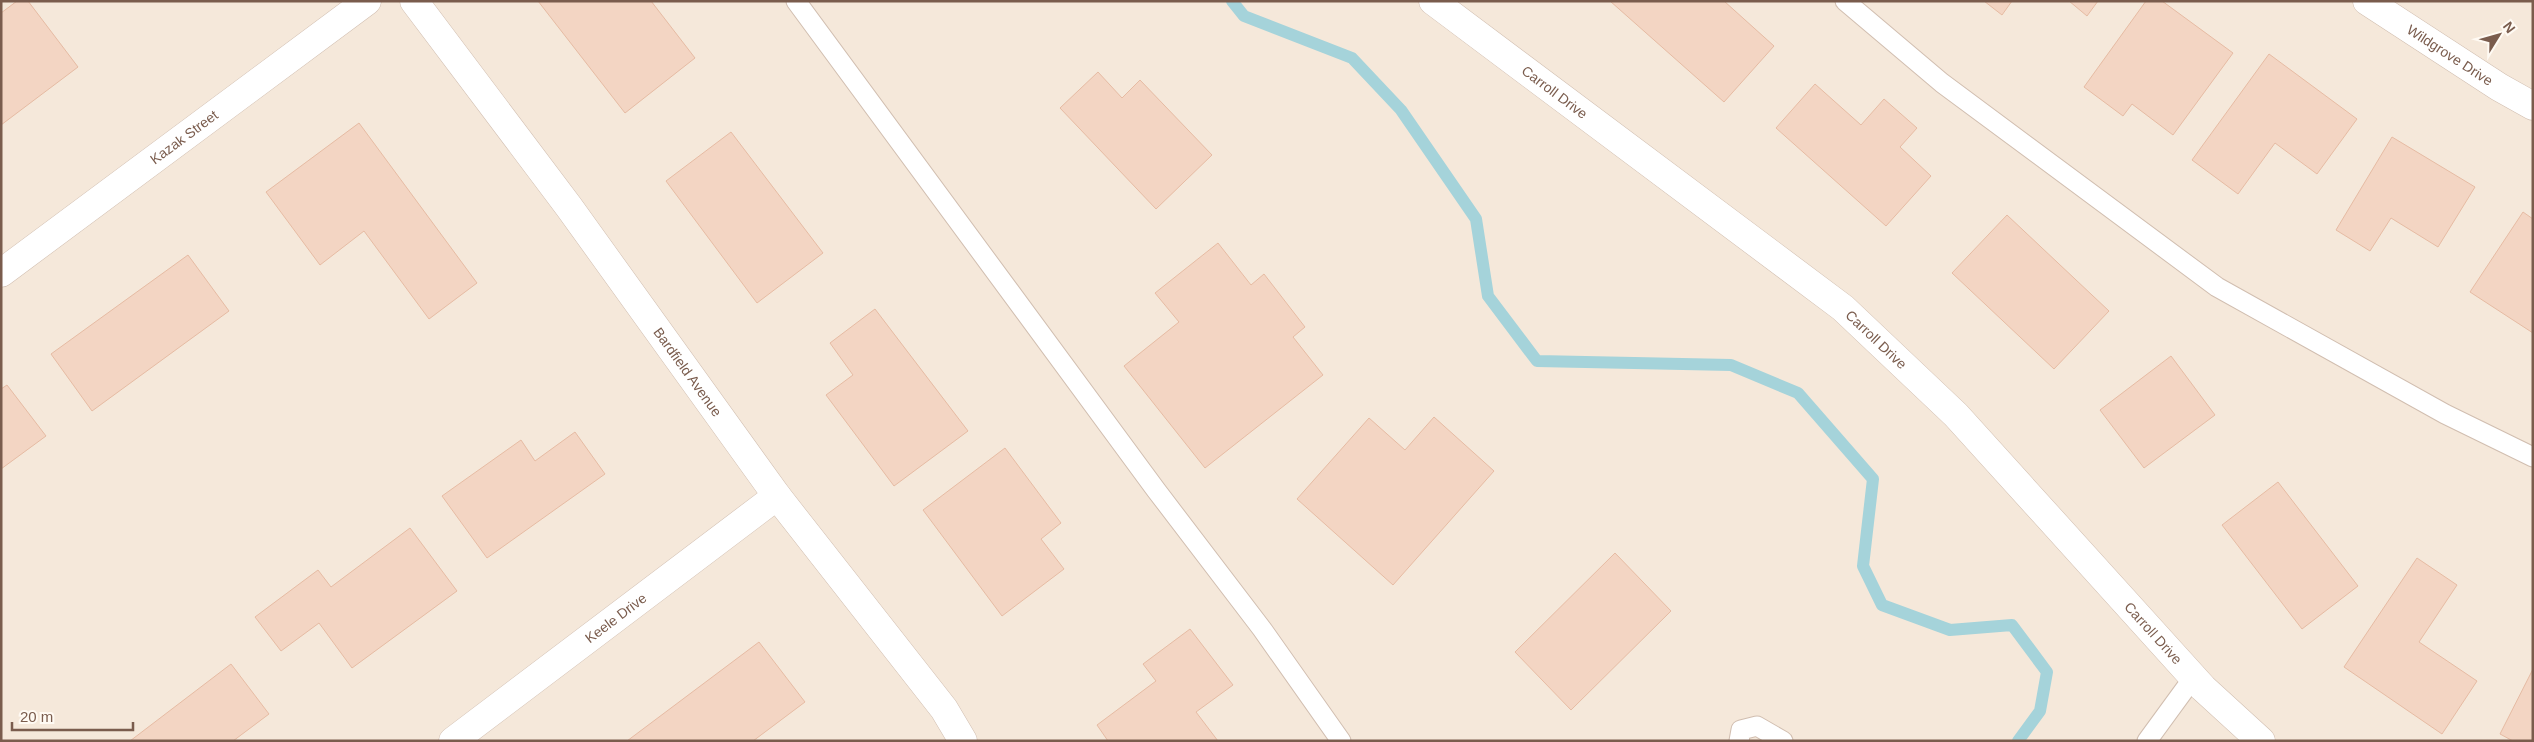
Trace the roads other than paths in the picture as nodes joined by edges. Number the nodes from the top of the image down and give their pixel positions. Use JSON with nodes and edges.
{"nodes":[{"id":1,"x":367,"y":1,"type":"edge"},
{"id":2,"x":414,"y":1,"type":"edge"},
{"id":3,"x":796,"y":1,"type":"edge"},
{"id":4,"x":1433,"y":1,"type":"edge"},
{"id":5,"x":1845,"y":1,"type":"edge"},
{"id":6,"x":2367,"y":1,"type":"edge"},
{"id":7,"x":2533,"y":106,"type":"edge"},
{"id":8,"x":1,"y":273,"type":"edge"},
{"id":9,"x":2533,"y":457,"type":"edge"},
{"id":10,"x":777,"y":496,"type":"junction"},
{"id":11,"x":2193,"y":678,"type":"junction"},
{"id":12,"x":453,"y":741,"type":"edge"},
{"id":13,"x":964,"y":741,"type":"edge"},
{"id":14,"x":1341,"y":741,"type":"edge"},
{"id":15,"x":1739,"y":741,"type":"edge"},
{"id":16,"x":1783,"y":741,"type":"edge"},
{"id":17,"x":2147,"y":741,"type":"edge"},
{"id":18,"x":2262,"y":741,"type":"edge"}],
"edges":[{"from":1,"to":8,"type":"street","name":"Kazak Street"},
{"from":2,"to":10,"type":"street","name":"Bardfield Avenue"},
{"from":3,"to":14,"type":"lane"},
{"from":4,"to":11,"type":"street","name":"Carroll Drive"},
{"from":5,"to":9,"type":"lane"},
{"from":6,"to":7,"type":"street","name":"Wildgrove Drive"},
{"from":10,"to":12,"type":"street","name":"Keele Drive"},
{"from":10,"to":13,"type":"street","name":"Bardfield Avenue"},
{"from":11,"to":17,"type":"lane"},
{"from":11,"to":18,"type":"street","name":"Carroll Drive"},
{"from":15,"to":16,"type":"lane"}]}
